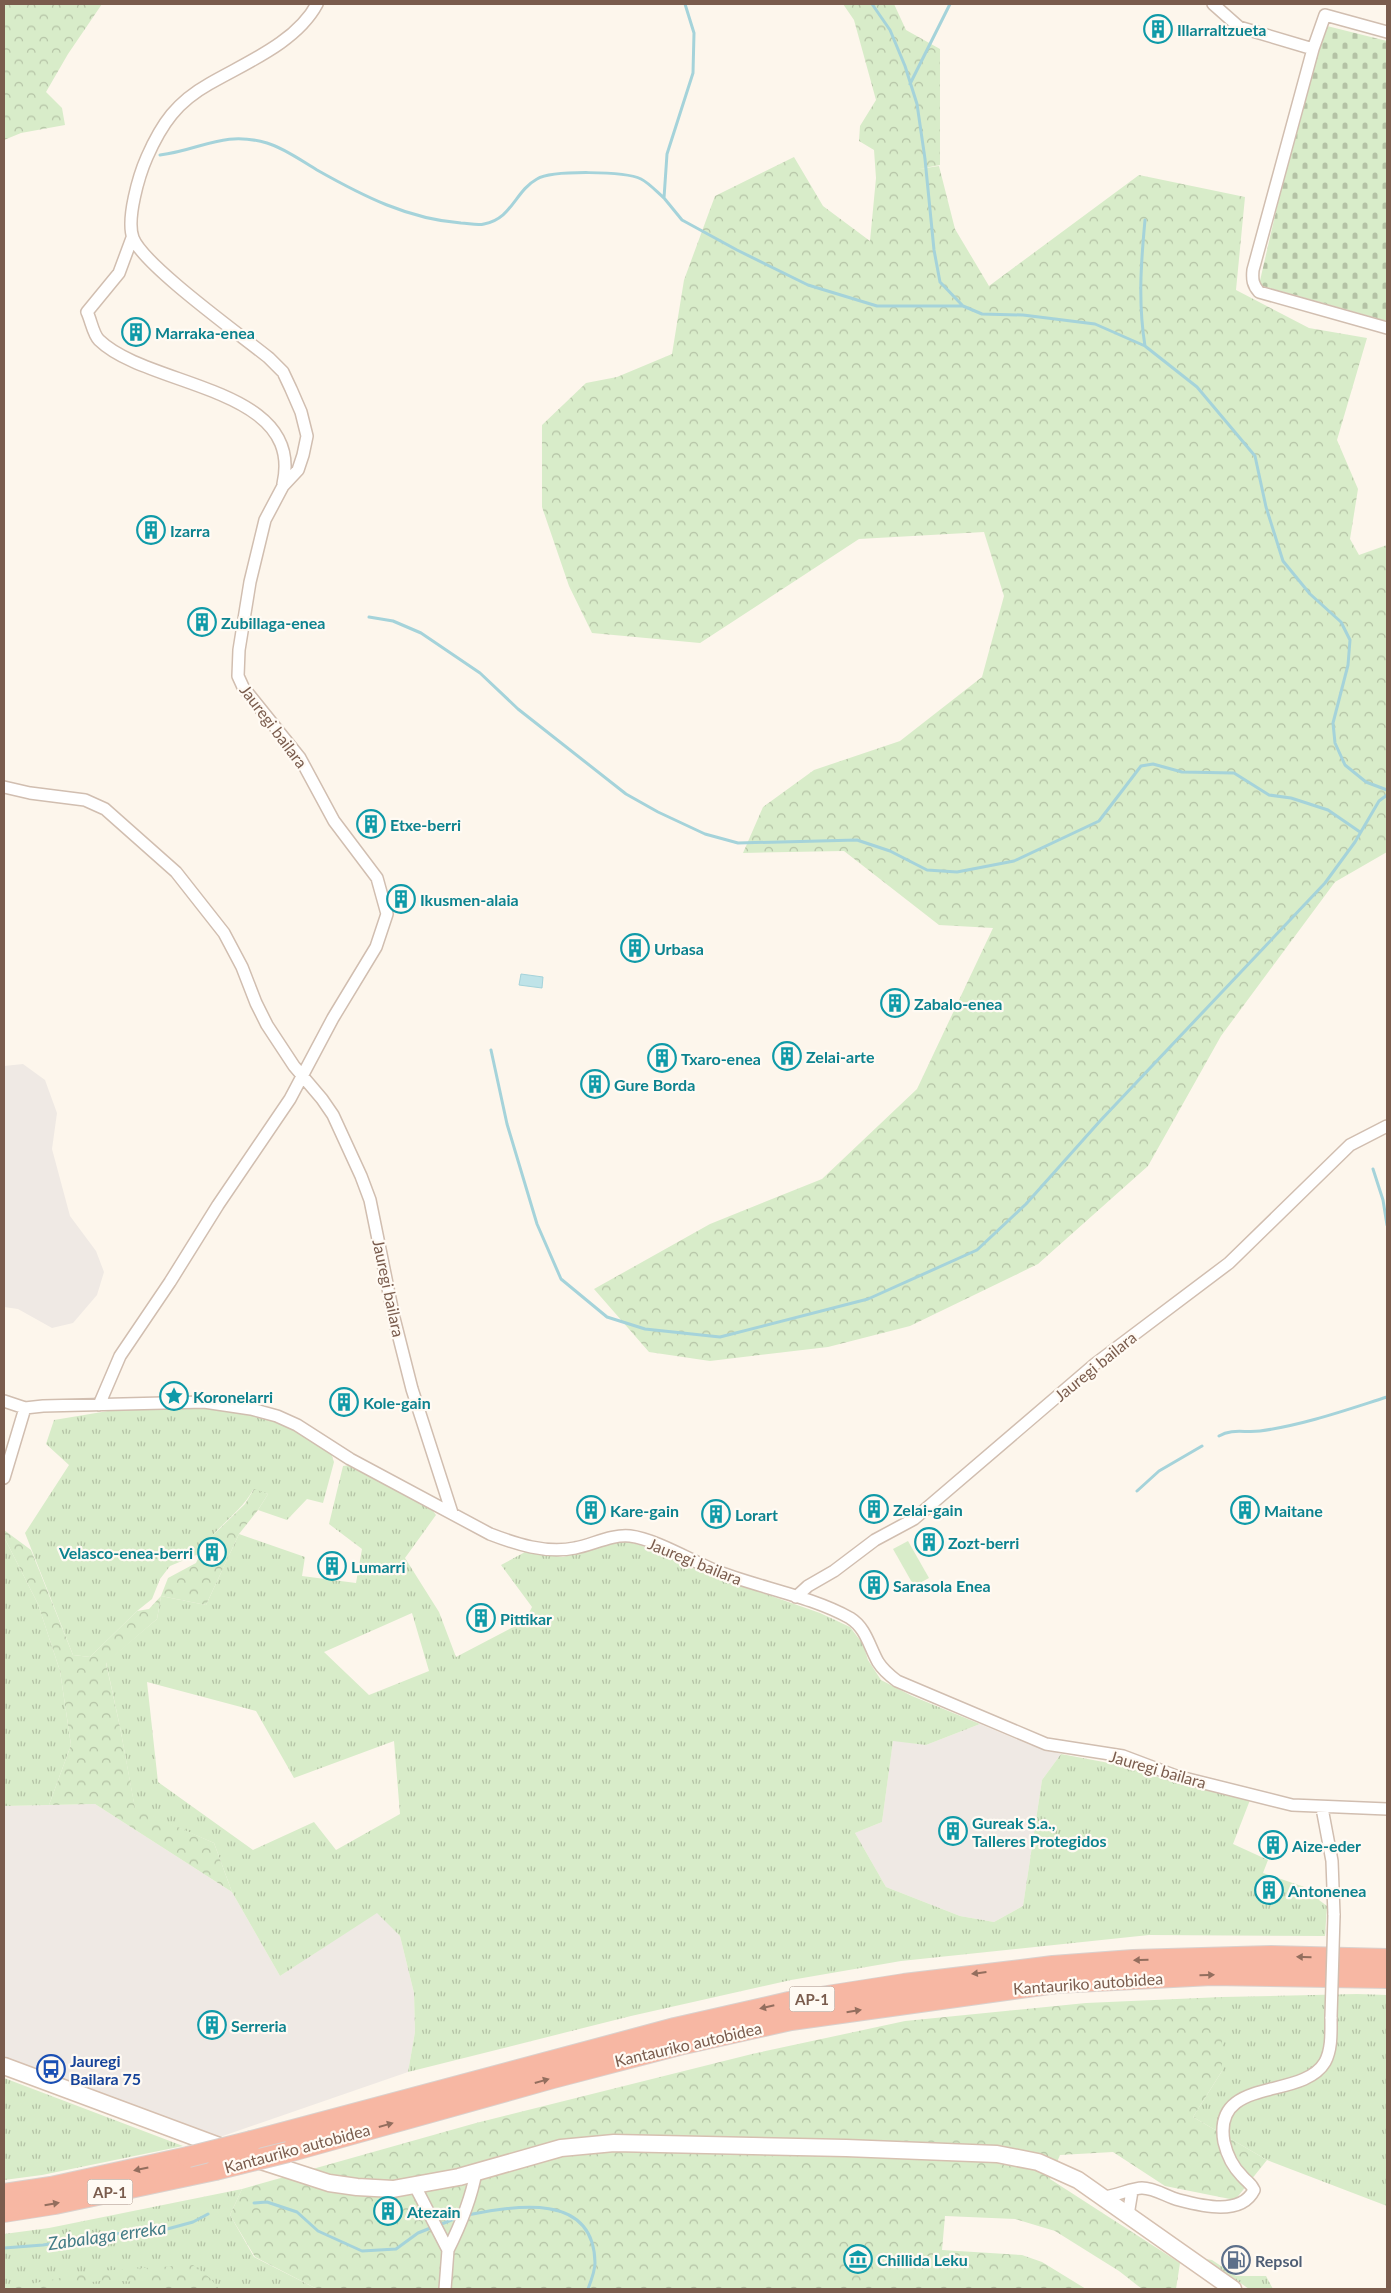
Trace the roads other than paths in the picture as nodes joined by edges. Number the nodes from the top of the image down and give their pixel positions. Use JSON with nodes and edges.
{"nodes":[{"id":1,"x":317,"y":4,"type":"edge"},
{"id":2,"x":1213,"y":4,"type":"edge"},
{"id":3,"x":1387,"y":32,"type":"edge"},
{"id":4,"x":1313,"y":49,"type":"junction"},
{"id":5,"x":132,"y":238,"type":"junction"},
{"id":6,"x":1387,"y":328,"type":"edge"},
{"id":7,"x":283,"y":486,"type":"junction"},
{"id":8,"x":4,"y":787,"type":"edge"},
{"id":9,"x":302,"y":1075,"type":"junction"},
{"id":10,"x":1387,"y":1126,"type":"edge"},
{"id":11,"x":4,"y":1401,"type":"edge"},
{"id":12,"x":99,"y":1405,"type":"junction"},
{"id":13,"x":25,"y":1408,"type":"junction"},
{"id":14,"x":4,"y":1478,"type":"edge"},
{"id":15,"x":452,"y":1513,"type":"junction"},
{"id":16,"x":796,"y":1597,"type":"junction"},
{"id":17,"x":1322,"y":1808,"type":"junction"},
{"id":18,"x":1387,"y":1809,"type":"edge"},
{"id":19,"x":1387,"y":1959,"type":"edge"},
{"id":20,"x":1387,"y":1978,"type":"edge"},
{"id":21,"x":4,"y":2066,"type":"edge"},
{"id":22,"x":476,"y":2172,"type":"junction"},
{"id":23,"x":416,"y":2186,"type":"junction"},
{"id":24,"x":1132,"y":2191,"type":"junction"},
{"id":25,"x":4,"y":2194,"type":"edge"},
{"id":26,"x":1104,"y":2197,"type":"junction"},
{"id":27,"x":4,"y":2212,"type":"edge"},
{"id":28,"x":1128,"y":2215,"type":"junction"},
{"id":29,"x":448,"y":2250,"type":"junction"},
{"id":30,"x":444,"y":2289,"type":"edge"},
{"id":31,"x":1233,"y":2289,"type":"edge"}],
"edges":[{"from":1,"to":5,"type":"street"},
{"from":2,"to":4,"type":"street"},
{"from":3,"to":4,"type":"street"},
{"from":4,"to":6,"type":"street"},
{"from":5,"to":7,"type":"street","name":"Jauregi bailara"},
{"from":5,"to":7,"type":"street"},
{"from":7,"to":9,"type":"street","name":"Jauregi bailara"},
{"from":8,"to":9,"type":"street","name":"Jauregi bailara"},
{"from":9,"to":12,"type":"street","name":"Jauregi bailara"},
{"from":9,"to":15,"type":"street","name":"Jauregi bailara"},
{"from":10,"to":16,"type":"street","name":"Jauregi bailara"},
{"from":11,"to":13,"type":"street","name":"Jauregi bailara"},
{"from":12,"to":13,"type":"street","name":"Jauregi bailara"},
{"from":12,"to":15,"type":"street","name":"Jauregi bailara"},
{"from":13,"to":14,"type":"street"},
{"from":15,"to":16,"type":"street","name":"Jauregi bailara"},
{"from":16,"to":17,"type":"street","name":"Jauregi bailara"},
{"from":17,"to":18,"type":"street","name":"Jauregi bailara"},
{"from":17,"to":24,"type":"street","bridge":true},
{"from":19,"to":25,"type":"highway","name":"Kantauriko autobidea","number":"AP-1","one_way":true,"bridge":true},
{"from":27,"to":20,"type":"highway","name":"Kantauriko autobidea","number":"AP-1","one_way":true,"bridge":true},
{"from":21,"to":23,"type":"main road"},
{"from":22,"to":23,"type":"main road"},
{"from":22,"to":26,"type":"main road"},
{"from":22,"to":29,"type":"street"},
{"from":23,"to":29,"type":"street"},
{"from":24,"to":26,"type":"street"},
{"from":24,"to":28,"type":"street"},
{"from":26,"to":28,"type":"main road"},
{"from":28,"to":31,"type":"main road"},
{"from":29,"to":30,"type":"street"}]}
